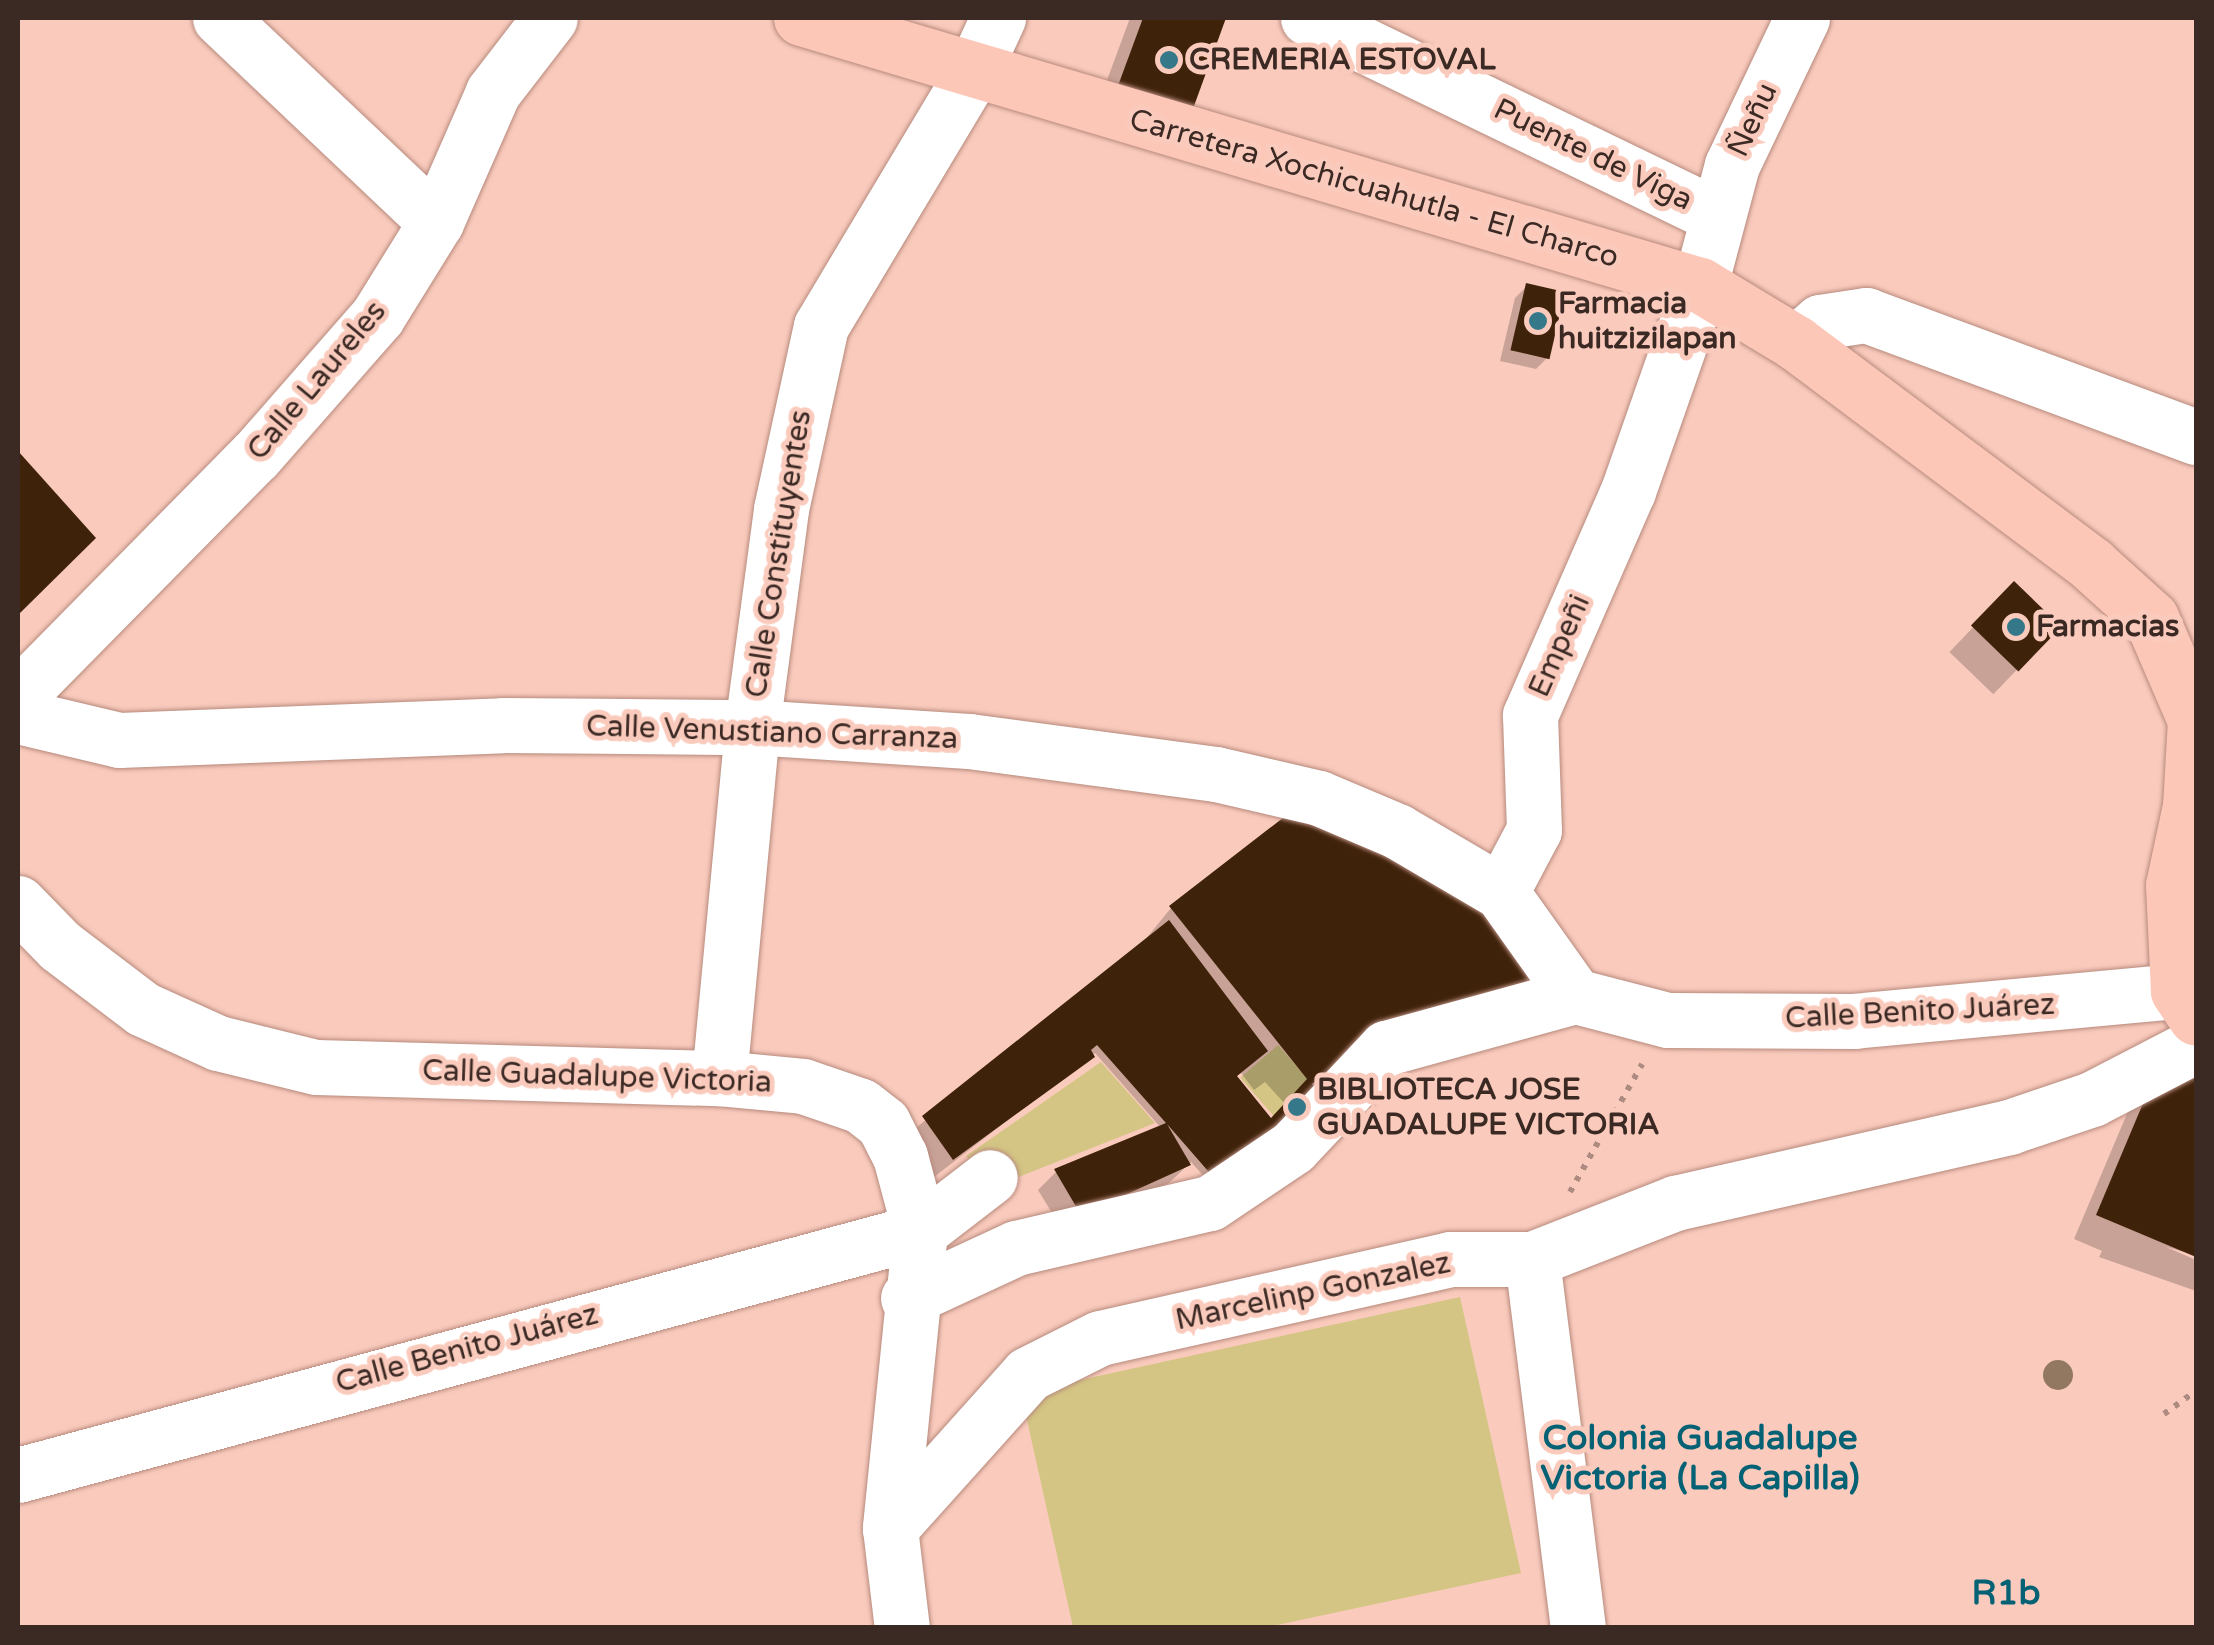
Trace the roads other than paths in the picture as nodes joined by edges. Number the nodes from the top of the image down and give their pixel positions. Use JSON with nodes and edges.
{"nodes":[{"id":1,"x":220,"y":18,"type":"edge"},
{"id":2,"x":550,"y":18,"type":"edge"},
{"id":3,"x":801,"y":18,"type":"edge"},
{"id":4,"x":998,"y":18,"type":"edge"},
{"id":5,"x":1308,"y":18,"type":"edge"},
{"id":6,"x":1802,"y":18,"type":"edge"},
{"id":7,"x":973,"y":72,"type":"junction"},
{"id":8,"x":1715,"y":215,"type":"junction"},
{"id":9,"x":436,"y":222,"type":"junction"},
{"id":10,"x":1700,"y":285,"type":"junction"},
{"id":11,"x":1796,"y":342,"type":"junction"},
{"id":12,"x":2196,"y":437,"type":"edge"},
{"id":13,"x":18,"y":696,"type":"edge"},
{"id":14,"x":18,"y":716,"type":"edge"},
{"id":15,"x":752,"y":726,"type":"junction"},
{"id":16,"x":1501,"y":892,"type":"junction"},
{"id":17,"x":18,"y":902,"type":"edge"},
{"id":18,"x":1575,"y":996,"type":"junction"},
{"id":19,"x":2187,"y":1004,"type":"edge"},
{"id":20,"x":2196,"y":1045,"type":"edge"},
{"id":21,"x":719,"y":1078,"type":"junction"},
{"id":22,"x":990,"y":1177,"type":"dead end"},
{"id":23,"x":920,"y":1231,"type":"junction"},
{"id":24,"x":1532,"y":1259,"type":"junction"},
{"id":25,"x":908,"y":1298,"type":"junction"},
{"id":26,"x":21,"y":1467,"type":"edge"},
{"id":27,"x":890,"y":1528,"type":"junction"},
{"id":28,"x":1577,"y":1613,"type":"edge"},
{"id":29,"x":902,"y":1628,"type":"edge"}],
"edges":[{"from":1,"to":9,"type":"street"},
{"from":2,"to":9,"type":"street","name":"Calle Laureles"},
{"from":3,"to":7,"type":"main road","name":"Carretera Xochicuahutla - El Charco"},
{"from":4,"to":7,"type":"street"},
{"from":5,"to":8,"type":"street","name":"Puente de Viga"},
{"from":6,"to":8,"type":"street","name":"Ñeñu"},
{"from":7,"to":10,"type":"main road","name":"Carretera Xochicuahutla - El Charco"},
{"from":7,"to":15,"type":"street","name":"Calle Constituyentes"},
{"from":8,"to":10,"type":"street","name":"Ñeñu"},
{"from":9,"to":13,"type":"street","name":"Calle Laureles"},
{"from":10,"to":11,"type":"main road","name":"Carretera Xochicuahutla - El Charco"},
{"from":10,"to":16,"type":"street","name":"Empeñi"},
{"from":11,"to":12,"type":"street"},
{"from":11,"to":19,"type":"main road","name":"Carretera Xochicuahutla - El Charco"},
{"from":14,"to":15,"type":"street","name":"Calle Venustiano Carranza"},
{"from":15,"to":16,"type":"street","name":"Calle Venustiano Carranza"},
{"from":15,"to":21,"type":"street","name":"Calle Constituyentes"},
{"from":16,"to":18,"type":"street"},
{"from":17,"to":21,"type":"street","name":"Calle Guadalupe Victoria"},
{"from":18,"to":19,"type":"street","name":"Calle Benito Juárez"},
{"from":18,"to":25,"type":"street"},
{"from":20,"to":24,"type":"street","name":"Marcelinp Gonzalez"},
{"from":21,"to":23,"type":"street","name":"Calle Guadalupe Victoria"},
{"from":22,"to":23,"type":"street"},
{"from":23,"to":25,"type":"street","name":"Calle Guadalupe Victoria"},
{"from":23,"to":26,"type":"street","name":"Calle Benito Juárez"},
{"from":24,"to":27,"type":"street","name":"Marcelinp Gonzalez"},
{"from":24,"to":28,"type":"street"},
{"from":25,"to":27,"type":"street","name":"Calle Guadalupe Victoria"},
{"from":27,"to":29,"type":"street","name":"Calle Guadalupe Victoria"}]}
